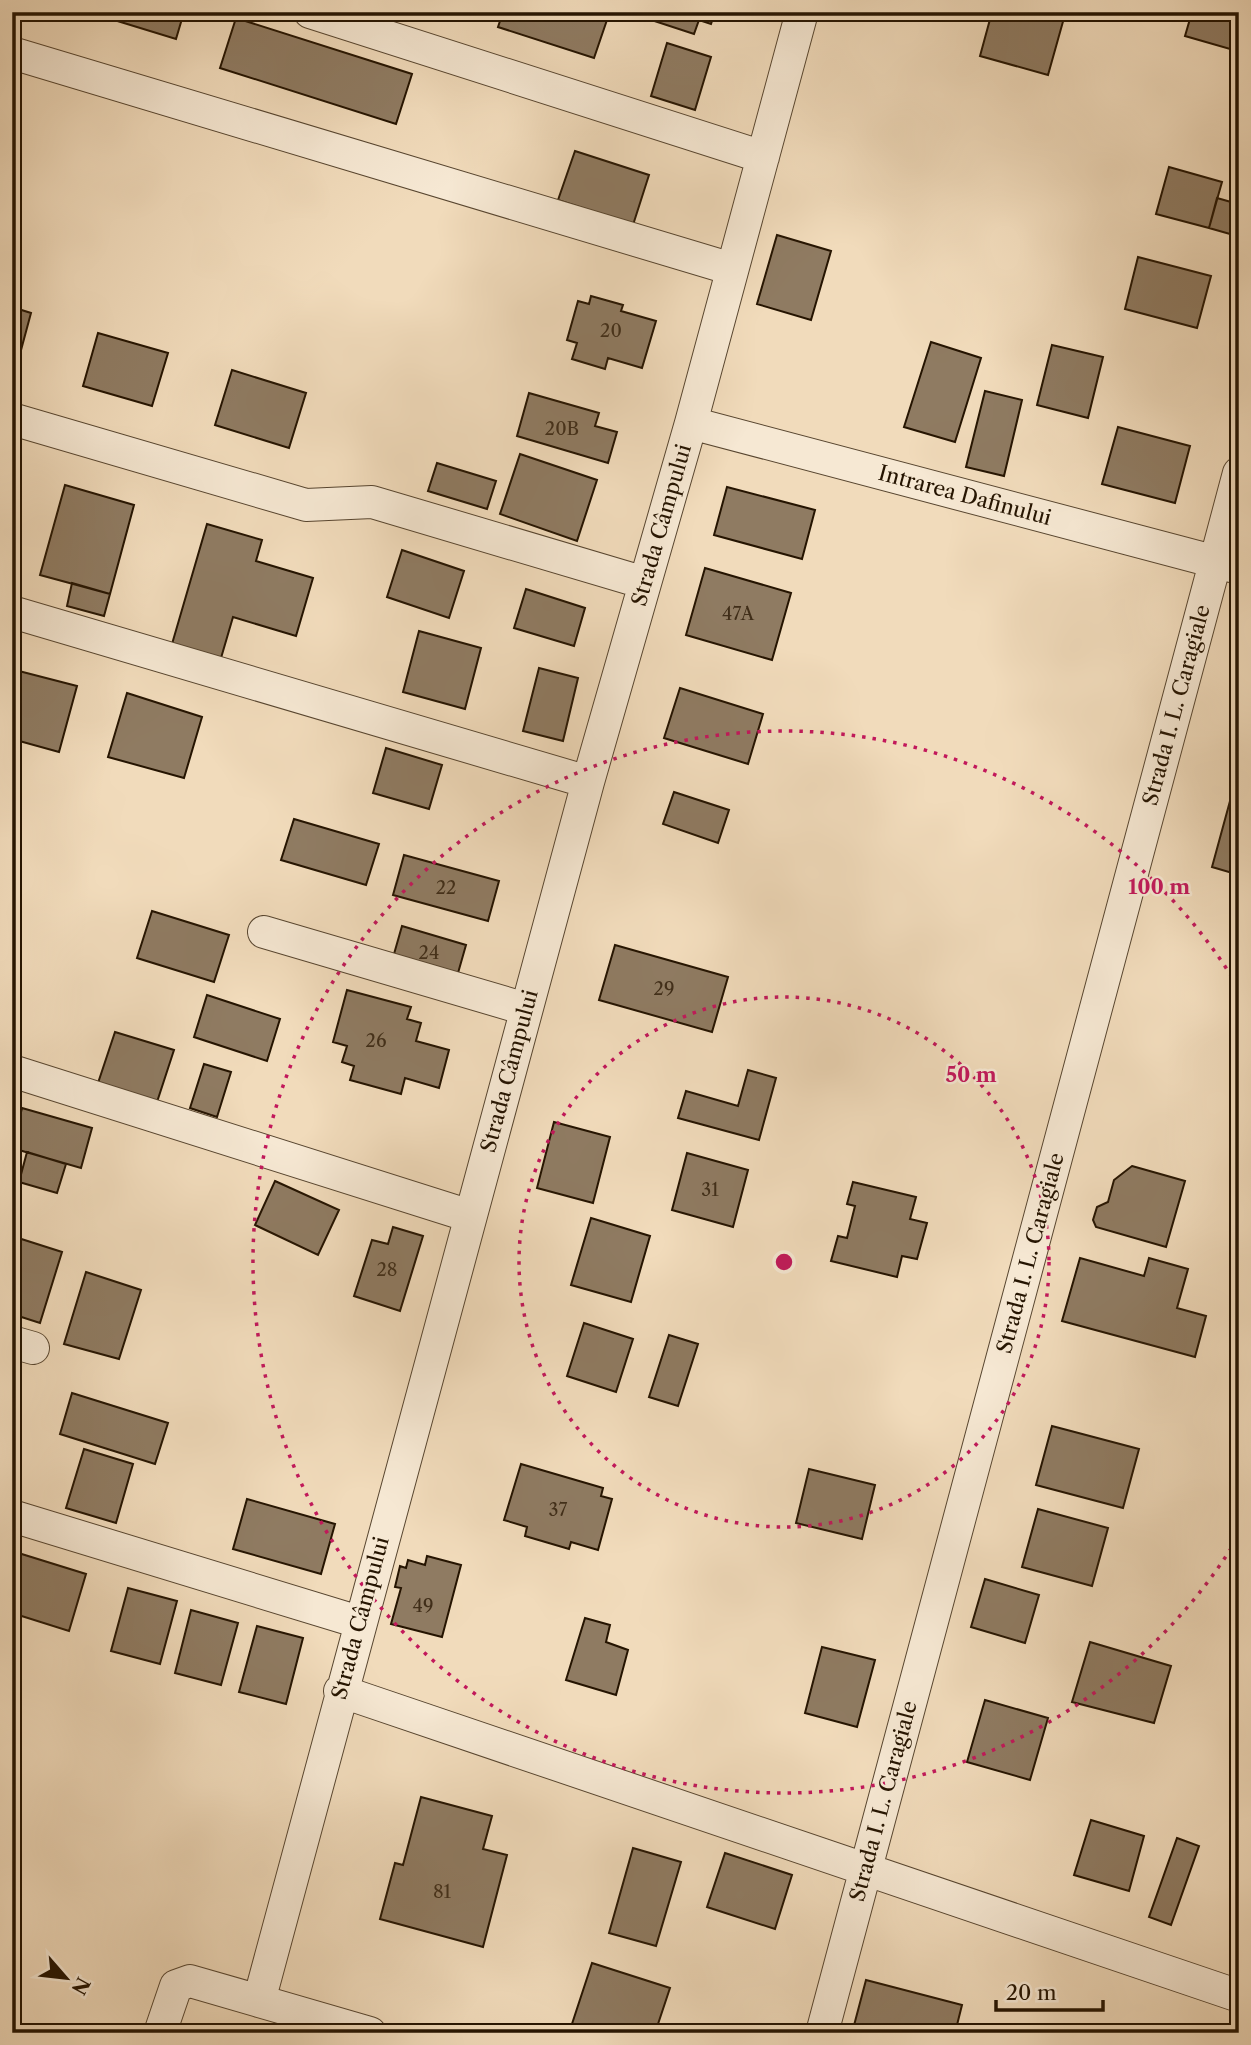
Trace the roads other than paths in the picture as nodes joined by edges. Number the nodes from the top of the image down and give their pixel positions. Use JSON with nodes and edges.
{"nodes":[{"id":1,"x":310,"y":12,"type":"edge"},
{"id":2,"x":802,"y":12,"type":"edge"},
{"id":3,"x":12,"y":53,"type":"edge"},
{"id":4,"x":763,"y":157,"type":"junction"},
{"id":5,"x":732,"y":269,"type":"junction"},
{"id":6,"x":12,"y":419,"type":"edge"},
{"id":7,"x":691,"y":423,"type":"junction"},
{"id":8,"x":1239,"y":473,"type":"edge"},
{"id":9,"x":1227,"y":565,"type":"edge"},
{"id":10,"x":645,"y":583,"type":"junction"},
{"id":11,"x":12,"y":612,"type":"edge"},
{"id":12,"x":587,"y":782,"type":"junction"},
{"id":13,"x":264,"y":932,"type":"dead end"},
{"id":14,"x":526,"y":1009,"type":"junction"},
{"id":15,"x":12,"y":1071,"type":"edge"},
{"id":16,"x":470,"y":1216,"type":"junction"},
{"id":17,"x":12,"y":1516,"type":"edge"},
{"id":18,"x":359,"y":1622,"type":"junction"},
{"id":19,"x":340,"y":1691,"type":"junction"},
{"id":20,"x":865,"y":1869,"type":"junction"},
{"id":21,"x":1239,"y":1996,"type":"edge"},
{"id":22,"x":259,"y":2001,"type":"junction"},
{"id":23,"x":160,"y":2033,"type":"edge"},
{"id":24,"x":370,"y":2033,"type":"edge"},
{"id":25,"x":822,"y":2033,"type":"edge"}],
"edges":[{"from":1,"to":4,"type":"street"},
{"from":2,"to":4,"type":"street","name":"Strada Câmpului"},
{"from":3,"to":5,"type":"street"},
{"from":4,"to":5,"type":"street","name":"Strada Câmpului"},
{"from":5,"to":7,"type":"street","name":"Strada Câmpului"},
{"from":6,"to":10,"type":"street"},
{"from":7,"to":9,"type":"street","name":"Intrarea Dafinului"},
{"from":7,"to":10,"type":"street","name":"Strada Câmpului"},
{"from":8,"to":9,"type":"street","name":"Strada I. L. Caragiale"},
{"from":9,"to":20,"type":"street","name":"Strada I. L. Caragiale"},
{"from":10,"to":12,"type":"street","name":"Strada Câmpului"},
{"from":11,"to":12,"type":"street"},
{"from":12,"to":14,"type":"street","name":"Strada Câmpului"},
{"from":13,"to":14,"type":"street"},
{"from":14,"to":16,"type":"street","name":"Strada Câmpului"},
{"from":15,"to":16,"type":"street"},
{"from":16,"to":18,"type":"street","name":"Strada Câmpului"},
{"from":17,"to":18,"type":"street"},
{"from":18,"to":19,"type":"street","name":"Strada Câmpului"},
{"from":19,"to":20,"type":"street"},
{"from":19,"to":22,"type":"street","name":"Strada Câmpului"},
{"from":20,"to":21,"type":"street"},
{"from":20,"to":25,"type":"street","name":"Strada I. L. Caragiale"},
{"from":22,"to":23,"type":"street"},
{"from":22,"to":24,"type":"street"}]}
